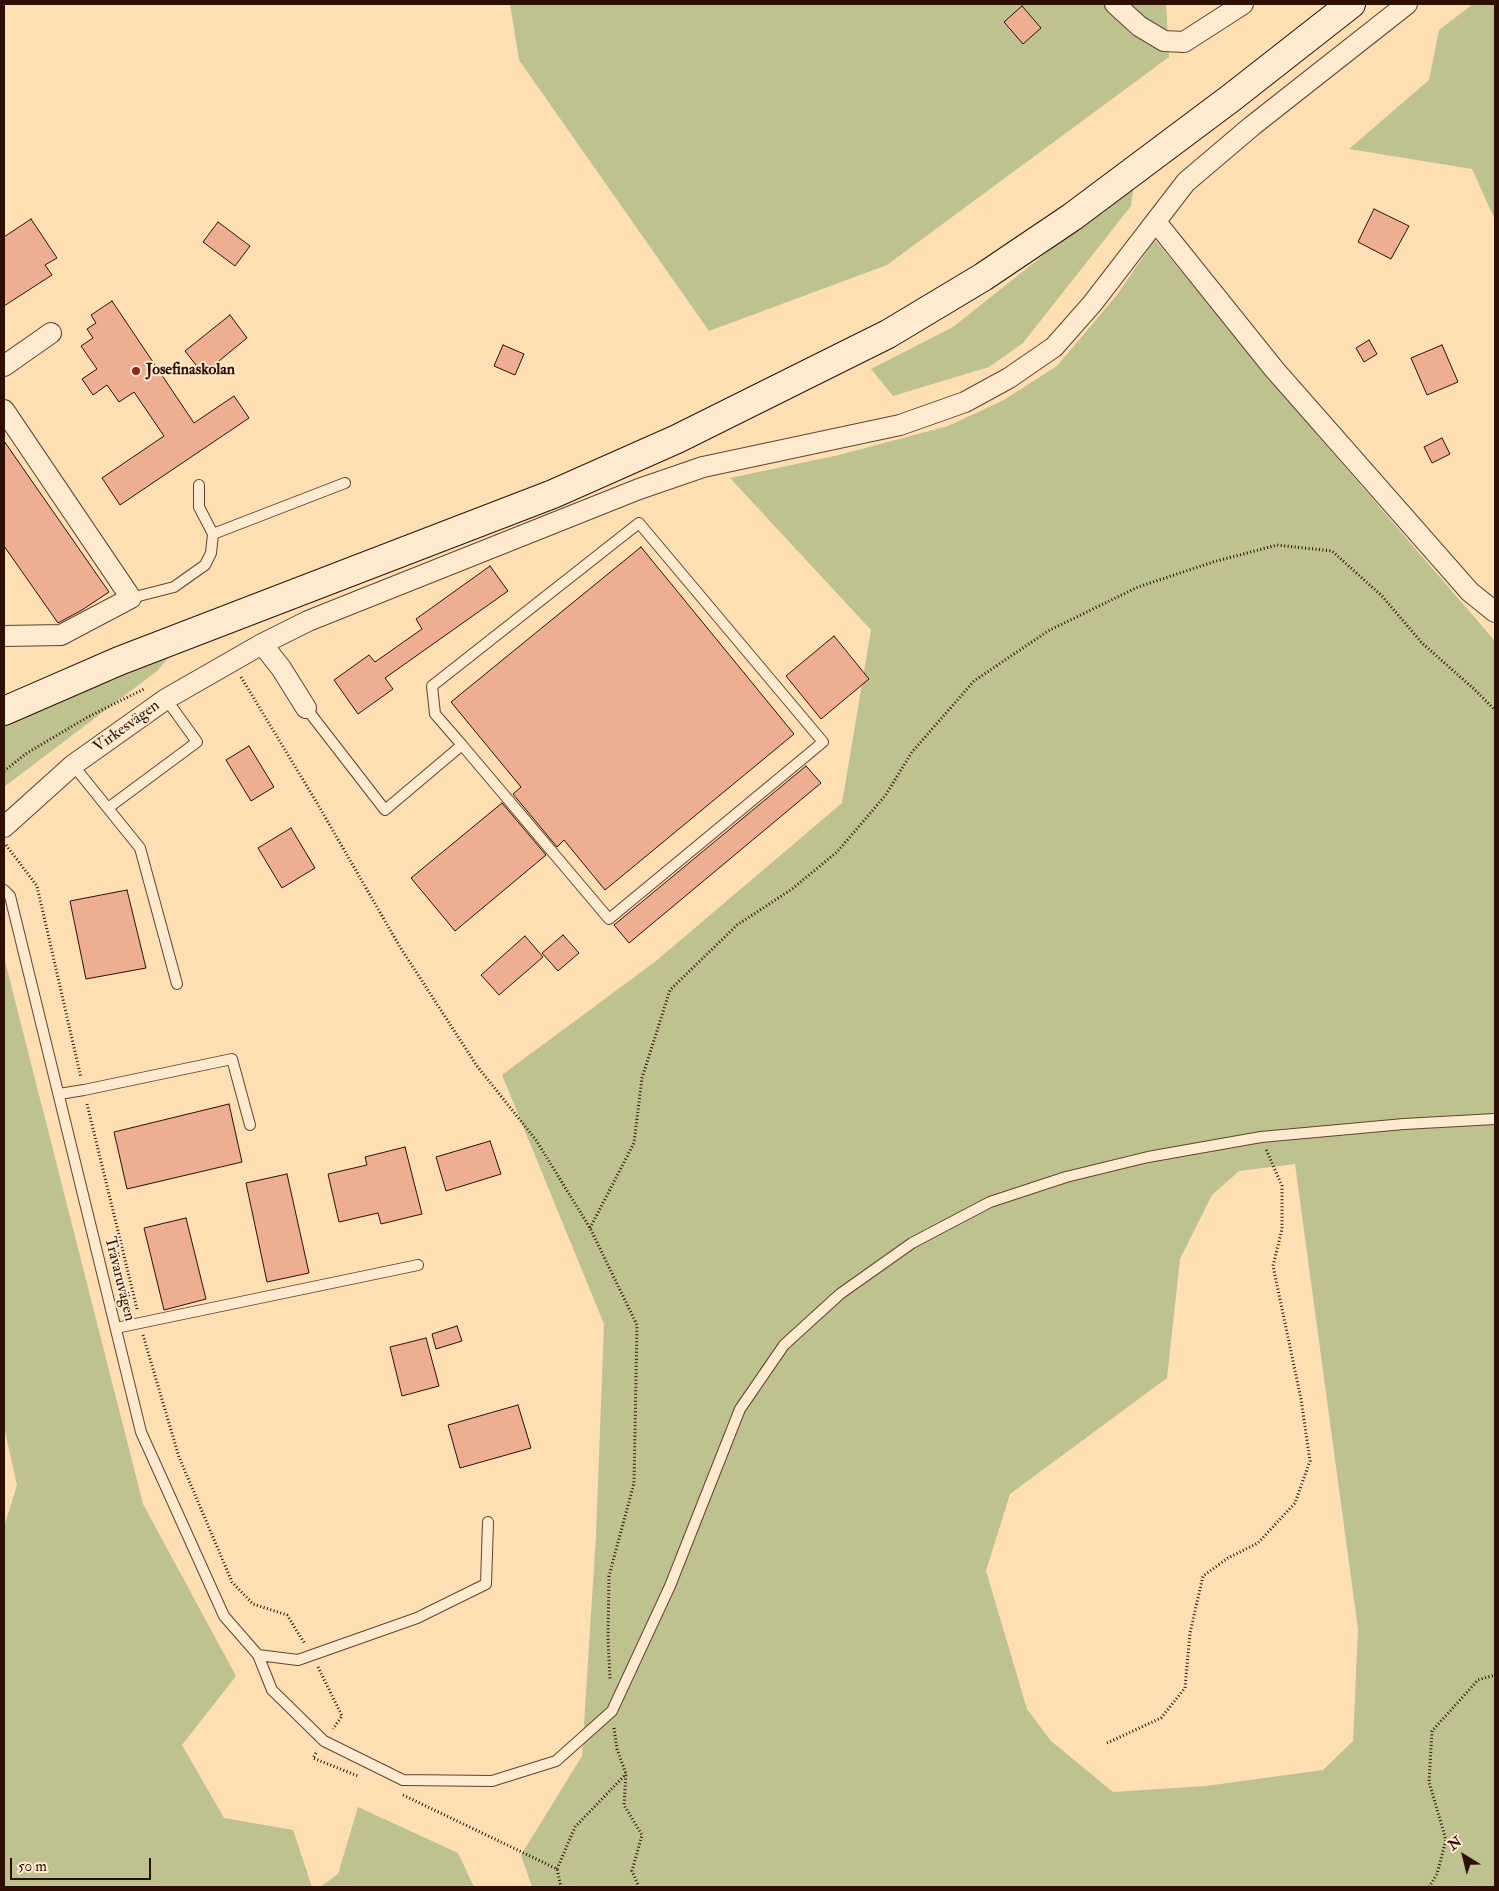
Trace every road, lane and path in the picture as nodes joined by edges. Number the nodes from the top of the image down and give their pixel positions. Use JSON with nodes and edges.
{"nodes":[{"id":1,"x":1115,"y":4,"type":"edge"},
{"id":2,"x":1244,"y":4,"type":"edge"},
{"id":3,"x":1351,"y":4,"type":"edge"},
{"id":4,"x":1407,"y":4,"type":"edge"},
{"id":5,"x":1156,"y":222,"type":"junction"},
{"id":6,"x":51,"y":333,"type":"dead end"},
{"id":7,"x":4,"y":366,"type":"edge"},
{"id":8,"x":4,"y":410,"type":"edge"},
{"id":9,"x":345,"y":483,"type":"dead end"},
{"id":10,"x":199,"y":485,"type":"dead end"},
{"id":11,"x":213,"y":534,"type":"junction"},
{"id":12,"x":131,"y":598,"type":"junction"},
{"id":13,"x":1495,"y":612,"type":"edge"},
{"id":14,"x":4,"y":636,"type":"edge"},
{"id":15,"x":262,"y":644,"type":"junction"},
{"id":16,"x":231,"y":662,"type":"junction"},
{"id":17,"x":166,"y":699,"type":"junction"},
{"id":18,"x":306,"y":708,"type":"joint"},
{"id":19,"x":1495,"y":710,"type":"edge"},
{"id":20,"x":4,"y":711,"type":"edge"},
{"id":21,"x":462,"y":745,"type":"junction"},
{"id":22,"x":73,"y":765,"type":"junction"},
{"id":23,"x":108,"y":808,"type":"junction"},
{"id":24,"x":4,"y":827,"type":"edge"},
{"id":25,"x":4,"y":843,"type":"edge"},
{"id":26,"x":4,"y":890,"type":"edge"},
{"id":27,"x":177,"y":984,"type":"dead end"},
{"id":28,"x":84,"y":1090,"type":"junction"},
{"id":29,"x":59,"y":1094,"type":"junction"},
{"id":30,"x":1495,"y":1120,"type":"edge"},
{"id":31,"x":250,"y":1125,"type":"dead end"},
{"id":32,"x":1261,"y":1137,"type":"junction"},
{"id":33,"x":590,"y":1228,"type":"junction"},
{"id":34,"x":418,"y":1265,"type":"dead end"},
{"id":35,"x":140,"y":1323,"type":"junction"},
{"id":36,"x":116,"y":1328,"type":"junction"},
{"id":37,"x":488,"y":1522,"type":"dead end"},
{"id":38,"x":258,"y":1655,"type":"junction"},
{"id":39,"x":312,"y":1655,"type":"junction"},
{"id":40,"x":1495,"y":1675,"type":"edge"},
{"id":41,"x":612,"y":1712,"type":"junction"},
{"id":42,"x":324,"y":1741,"type":"junction"},
{"id":43,"x":1107,"y":1744,"type":"dead end"},
{"id":44,"x":626,"y":1774,"type":"junction"},
{"id":45,"x":365,"y":1778,"type":"dead end"},
{"id":46,"x":399,"y":1794,"type":"dead end"},
{"id":47,"x":557,"y":1869,"type":"junction"},
{"id":48,"x":562,"y":1887,"type":"edge"},
{"id":49,"x":639,"y":1887,"type":"edge"},
{"id":50,"x":1430,"y":1887,"type":"edge"}],
"edges":[{"from":1,"to":2,"type":"street"},
{"from":3,"to":20,"type":"main road"},
{"from":4,"to":5,"type":"street","name":"Virkesvägen"},
{"from":5,"to":13,"type":"street"},
{"from":5,"to":15,"type":"street","name":"Virkesvägen"},
{"from":6,"to":7,"type":"street"},
{"from":8,"to":12,"type":"street"},
{"from":9,"to":11,"type":"lane"},
{"from":10,"to":11,"type":"lane"},
{"from":11,"to":12,"type":"lane"},
{"from":12,"to":14,"type":"street"},
{"from":15,"to":16,"type":"street","name":"Virkesvägen"},
{"from":15,"to":18,"type":"street"},
{"from":16,"to":17,"type":"street","name":"Virkesvägen"},
{"from":16,"to":33,"type":"path"},
{"from":17,"to":22,"type":"street","name":"Virkesvägen"},
{"from":17,"to":23,"type":"lane"},
{"from":18,"to":21,"type":"lane"},
{"from":19,"to":33,"type":"path"},
{"from":21,"to":21,"type":"lane"},
{"from":22,"to":23,"type":"lane"},
{"from":22,"to":24,"type":"street","name":"Virkesvägen"},
{"from":23,"to":27,"type":"lane"},
{"from":25,"to":28,"type":"path"},
{"from":26,"to":29,"type":"lane","name":"Trävaruvägen"},
{"from":28,"to":29,"type":"lane"},
{"from":28,"to":31,"type":"lane"},
{"from":28,"to":35,"type":"path"},
{"from":29,"to":36,"type":"lane","name":"Trävaruvägen"},
{"from":30,"to":32,"type":"lane"},
{"from":32,"to":41,"type":"lane"},
{"from":32,"to":43,"type":"path"},
{"from":33,"to":41,"type":"path"},
{"from":34,"to":35,"type":"lane"},
{"from":35,"to":36,"type":"lane"},
{"from":35,"to":39,"type":"path"},
{"from":36,"to":38,"type":"lane","name":"Trävaruvägen"},
{"from":37,"to":39,"type":"lane"},
{"from":38,"to":39,"type":"lane"},
{"from":38,"to":42,"type":"lane","name":"Trävaruvägen"},
{"from":39,"to":42,"type":"path"},
{"from":40,"to":50,"type":"path"},
{"from":41,"to":42,"type":"lane","name":"Trävaruvägen"},
{"from":41,"to":44,"type":"path"},
{"from":42,"to":45,"type":"path"},
{"from":44,"to":47,"type":"path"},
{"from":44,"to":49,"type":"path"},
{"from":46,"to":47,"type":"path"},
{"from":47,"to":48,"type":"path"}]}
